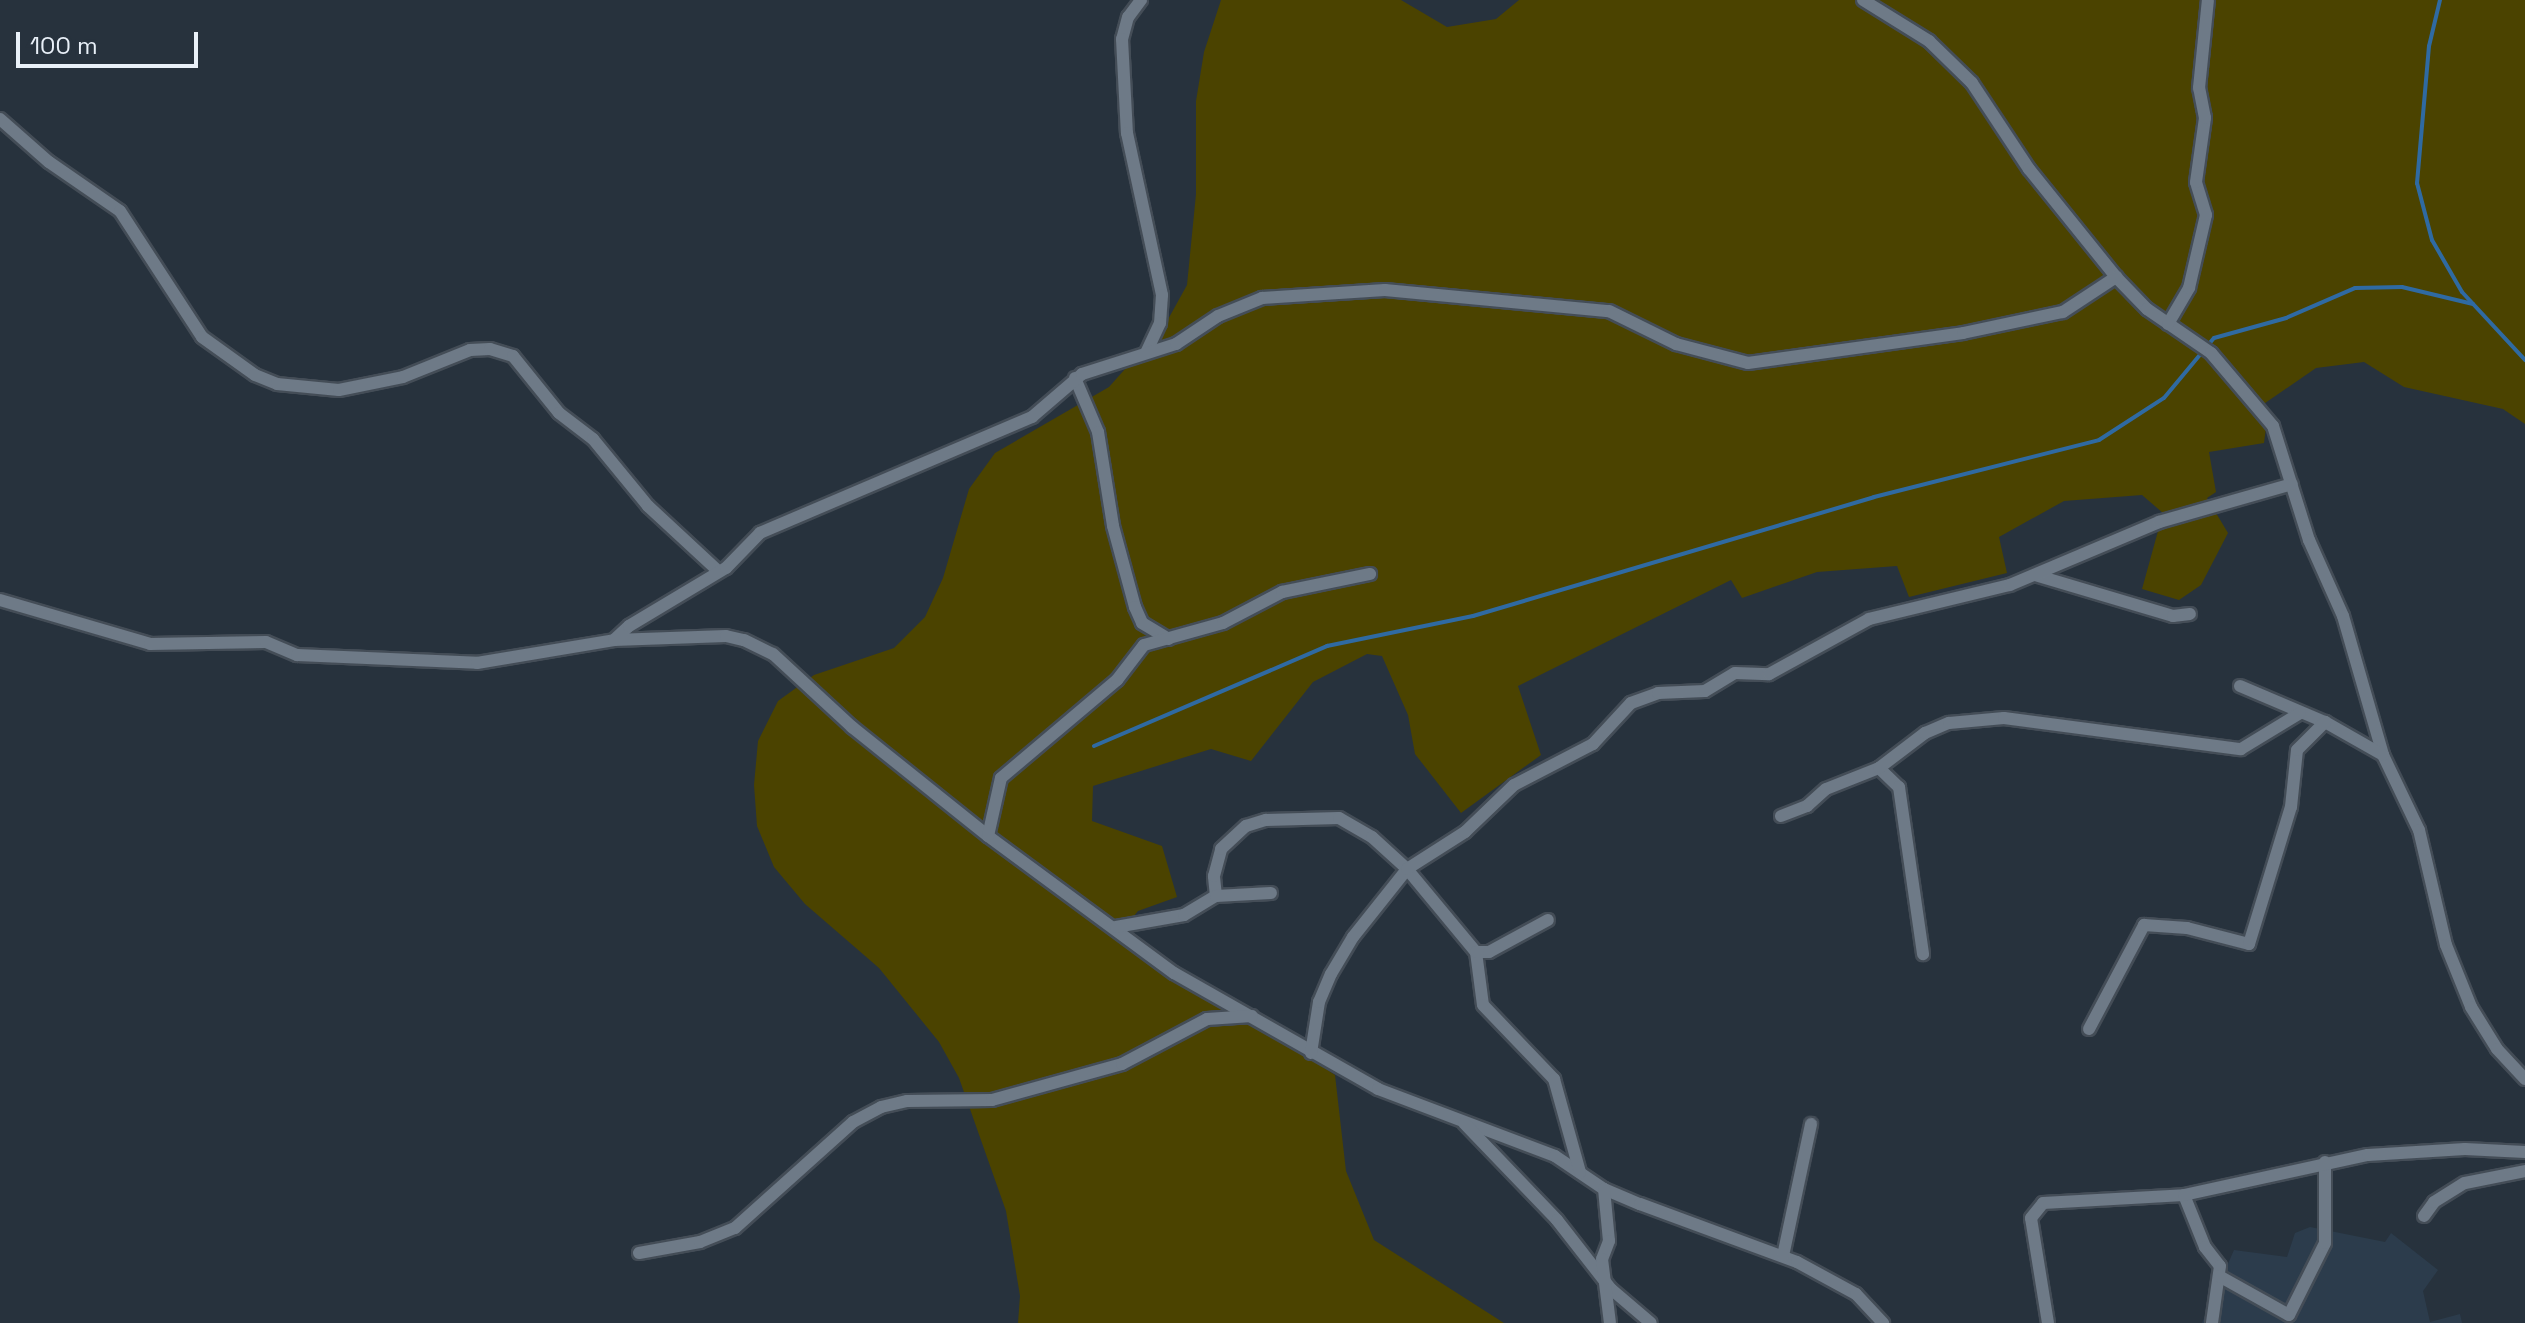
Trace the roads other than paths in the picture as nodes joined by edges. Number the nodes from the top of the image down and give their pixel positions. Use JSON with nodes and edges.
{"nodes":[{"id":1,"x":1141,"y":0,"type":"edge"},
{"id":2,"x":1863,"y":0,"type":"edge"},
{"id":3,"x":2208,"y":0,"type":"edge"},
{"id":4,"x":0,"y":119,"type":"edge"},
{"id":5,"x":2116,"y":277,"type":"junction"},
{"id":6,"x":2168,"y":324,"type":"junction"},
{"id":7,"x":1146,"y":353,"type":"junction"},
{"id":8,"x":1075,"y":378,"type":"junction"},
{"id":9,"x":2292,"y":484,"type":"junction"},
{"id":10,"x":717,"y":570,"type":"junction"},
{"id":11,"x":1370,"y":574,"type":"dead end"},
{"id":12,"x":2035,"y":575,"type":"junction"},
{"id":13,"x":0,"y":600,"type":"edge"},
{"id":14,"x":2190,"y":614,"type":"dead end"},
{"id":15,"x":1169,"y":639,"type":"junction"},
{"id":16,"x":614,"y":640,"type":"junction"},
{"id":17,"x":2240,"y":686,"type":"dead end"},
{"id":18,"x":2300,"y":713,"type":"junction"},
{"id":19,"x":2325,"y":722,"type":"junction"},
{"id":20,"x":2383,"y":755,"type":"junction"},
{"id":21,"x":1879,"y":768,"type":"junction"},
{"id":22,"x":1781,"y":816,"type":"dead end"},
{"id":23,"x":988,"y":836,"type":"junction"},
{"id":24,"x":1407,"y":869,"type":"junction"},
{"id":25,"x":1271,"y":893,"type":"dead end"},
{"id":26,"x":1216,"y":896,"type":"junction"},
{"id":27,"x":1548,"y":920,"type":"dead end"},
{"id":28,"x":1116,"y":927,"type":"junction"},
{"id":29,"x":1476,"y":952,"type":"junction"},
{"id":30,"x":1923,"y":954,"type":"dead end"},
{"id":31,"x":1252,"y":1016,"type":"junction"},
{"id":32,"x":2089,"y":1029,"type":"dead end"},
{"id":33,"x":1311,"y":1053,"type":"junction"},
{"id":34,"x":2525,"y":1079,"type":"edge"},
{"id":35,"x":1462,"y":1121,"type":"junction"},
{"id":36,"x":1811,"y":1124,"type":"dead end"},
{"id":37,"x":2525,"y":1152,"type":"edge"},
{"id":38,"x":2325,"y":1162,"type":"junction"},
{"id":39,"x":2525,"y":1171,"type":"edge"},
{"id":40,"x":1580,"y":1172,"type":"junction"},
{"id":41,"x":1604,"y":1189,"type":"junction"},
{"id":42,"x":2184,"y":1195,"type":"junction"},
{"id":43,"x":2424,"y":1216,"type":"dead end"},
{"id":44,"x":639,"y":1253,"type":"dead end"},
{"id":45,"x":1783,"y":1256,"type":"junction"},
{"id":46,"x":2219,"y":1276,"type":"junction"},
{"id":47,"x":1606,"y":1283,"type":"junction"},
{"id":48,"x":1610,"y":1323,"type":"edge"},
{"id":49,"x":1651,"y":1323,"type":"edge"},
{"id":50,"x":1883,"y":1323,"type":"edge"},
{"id":51,"x":2048,"y":1323,"type":"edge"},
{"id":52,"x":2212,"y":1323,"type":"edge"}],
"edges":[{"from":1,"to":7,"type":"street"},
{"from":2,"to":5,"type":"street"},
{"from":3,"to":6,"type":"street"},
{"from":4,"to":10,"type":"street"},
{"from":5,"to":6,"type":"street"},
{"from":5,"to":7,"type":"street"},
{"from":6,"to":9,"type":"street"},
{"from":7,"to":8,"type":"street"},
{"from":8,"to":10,"type":"street"},
{"from":8,"to":15,"type":"street"},
{"from":9,"to":12,"type":"street"},
{"from":9,"to":20,"type":"street"},
{"from":10,"to":16,"type":"street"},
{"from":11,"to":15,"type":"street"},
{"from":12,"to":14,"type":"street"},
{"from":12,"to":24,"type":"street"},
{"from":13,"to":16,"type":"street"},
{"from":15,"to":23,"type":"street"},
{"from":16,"to":23,"type":"street"},
{"from":17,"to":18,"type":"street"},
{"from":18,"to":19,"type":"street"},
{"from":18,"to":21,"type":"street"},
{"from":19,"to":20,"type":"street"},
{"from":19,"to":32,"type":"street"},
{"from":20,"to":34,"type":"street"},
{"from":21,"to":22,"type":"street"},
{"from":21,"to":30,"type":"street"},
{"from":23,"to":28,"type":"street"},
{"from":24,"to":26,"type":"street"},
{"from":24,"to":29,"type":"street"},
{"from":24,"to":33,"type":"street"},
{"from":25,"to":26,"type":"street"},
{"from":26,"to":28,"type":"street"},
{"from":27,"to":29,"type":"street"},
{"from":28,"to":31,"type":"street"},
{"from":29,"to":40,"type":"street"},
{"from":31,"to":33,"type":"street"},
{"from":31,"to":44,"type":"street"},
{"from":33,"to":35,"type":"street"},
{"from":35,"to":40,"type":"street"},
{"from":35,"to":47,"type":"street"},
{"from":36,"to":45,"type":"street"},
{"from":37,"to":38,"type":"street"},
{"from":38,"to":42,"type":"street"},
{"from":38,"to":46,"type":"street"},
{"from":39,"to":43,"type":"street"},
{"from":40,"to":41,"type":"street"},
{"from":41,"to":45,"type":"street"},
{"from":41,"to":47,"type":"street"},
{"from":42,"to":46,"type":"street"},
{"from":42,"to":51,"type":"street"},
{"from":45,"to":50,"type":"street"},
{"from":46,"to":52,"type":"street"},
{"from":47,"to":48,"type":"street"},
{"from":47,"to":49,"type":"street"}]}
